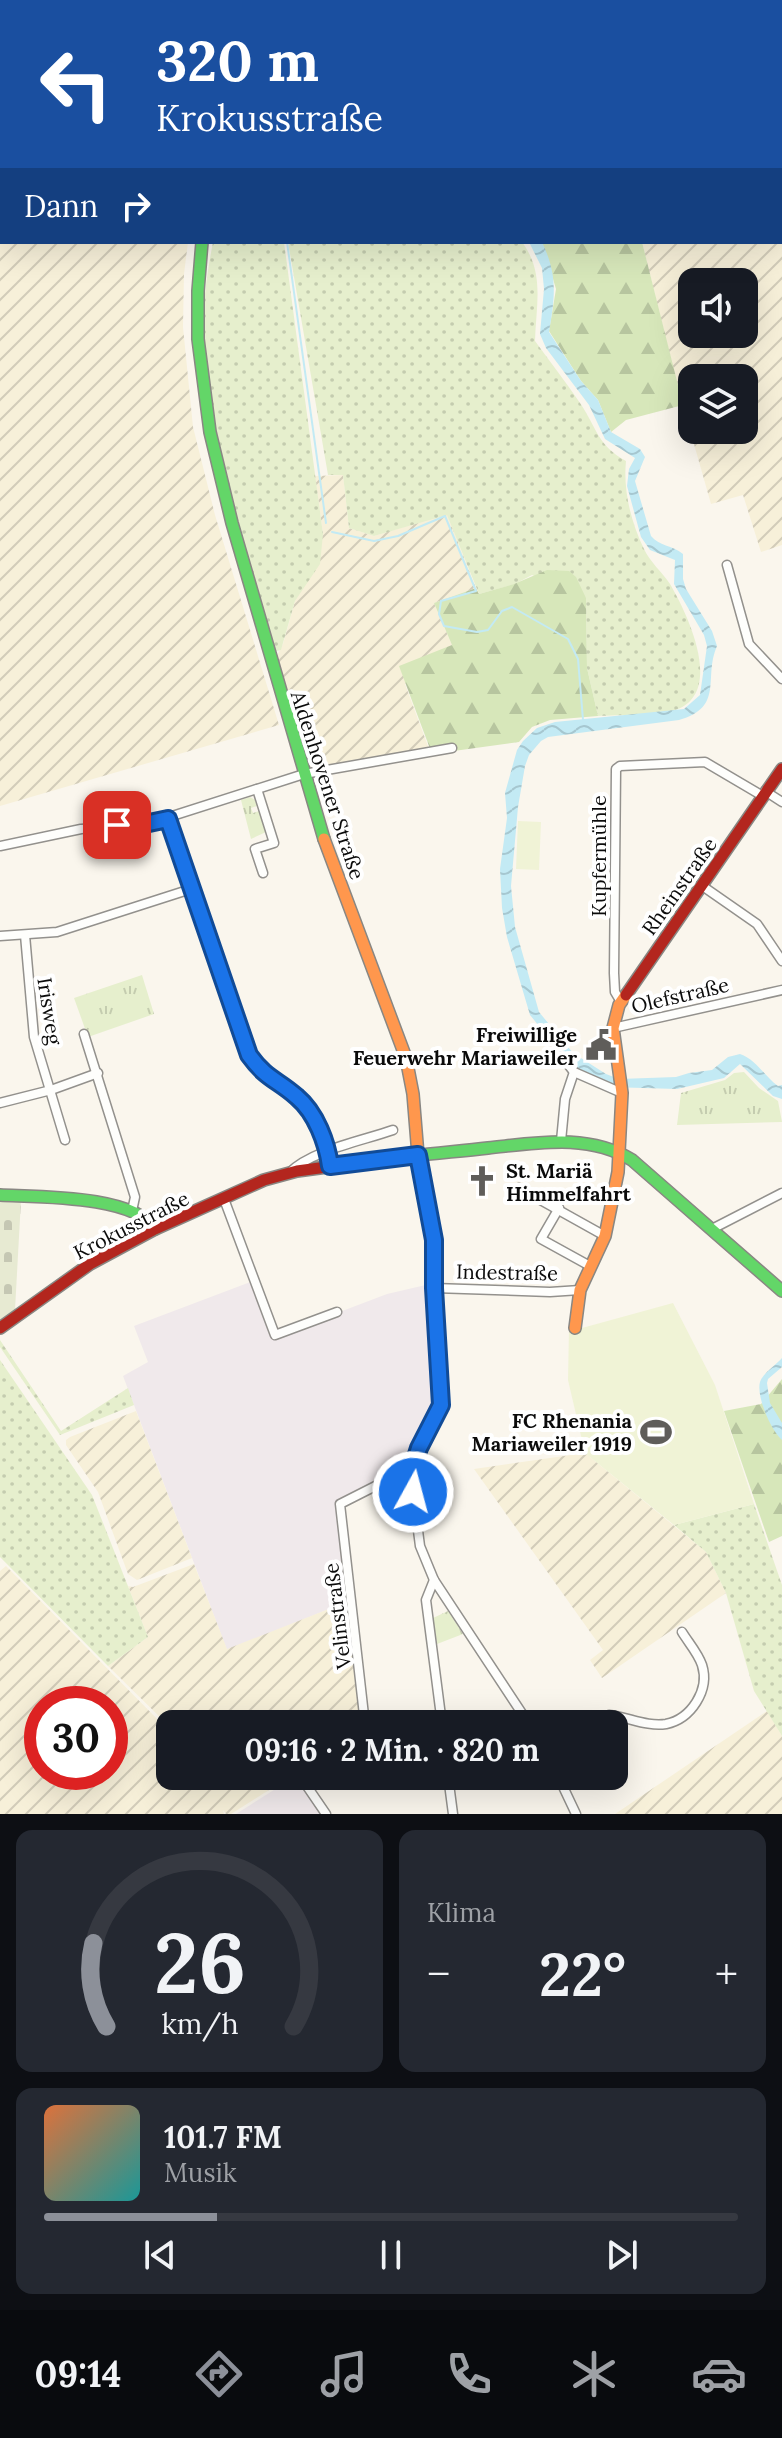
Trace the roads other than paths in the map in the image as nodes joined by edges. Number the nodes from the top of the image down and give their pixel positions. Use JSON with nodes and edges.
{"nodes":[{"id":1,"x":202,"y":244,"type":"edge"},
{"id":2,"x":727,"y":565,"type":"dead end"},
{"id":3,"x":782,"y":679,"type":"edge"},
{"id":4,"x":452,"y":748,"type":"dead end"},
{"id":5,"x":782,"y":769,"type":"edge"},
{"id":6,"x":304,"y":774,"type":"junction"},
{"id":7,"x":257,"y":789,"type":"junction"},
{"id":8,"x":763,"y":793,"type":"junction"},
{"id":9,"x":782,"y":802,"type":"edge"},
{"id":10,"x":168,"y":819,"type":"junction"},
{"id":11,"x":0,"y":846,"type":"edge"},
{"id":12,"x":263,"y":873,"type":"dead end"},
{"id":13,"x":701,"y":885,"type":"junction"},
{"id":14,"x":191,"y":889,"type":"junction"},
{"id":15,"x":25,"y":935,"type":"junction"},
{"id":16,"x":0,"y":936,"type":"edge"},
{"id":17,"x":782,"y":961,"type":"edge"},
{"id":18,"x":782,"y":990,"type":"edge"},
{"id":19,"x":621,"y":1002,"type":"junction"},
{"id":20,"x":613,"y":1028,"type":"junction"},
{"id":21,"x":84,"y":1034,"type":"dead end"},
{"id":22,"x":563,"y":1058,"type":"dead end"},
{"id":23,"x":574,"y":1072,"type":"junction"},
{"id":24,"x":98,"y":1073,"type":"junction"},
{"id":25,"x":51,"y":1090,"type":"junction"},
{"id":26,"x":622,"y":1092,"type":"junction"},
{"id":27,"x":0,"y":1103,"type":"edge"},
{"id":28,"x":393,"y":1130,"type":"dead end"},
{"id":29,"x":65,"y":1140,"type":"dead end"},
{"id":30,"x":561,"y":1141,"type":"junction"},
{"id":31,"x":328,"y":1151,"type":"junction"},
{"id":32,"x":619,"y":1152,"type":"junction"},
{"id":33,"x":418,"y":1155,"type":"junction"},
{"id":34,"x":330,"y":1166,"type":"junction"},
{"id":35,"x":288,"y":1174,"type":"junction"},
{"id":36,"x":519,"y":1188,"type":"dead end"},
{"id":37,"x":782,"y":1193,"type":"edge"},
{"id":38,"x":0,"y":1195,"type":"edge"},
{"id":39,"x":224,"y":1199,"type":"junction"},
{"id":40,"x":559,"y":1208,"type":"junction"},
{"id":41,"x":132,"y":1211,"type":"junction"},
{"id":42,"x":155,"y":1229,"type":"junction"},
{"id":43,"x":712,"y":1229,"type":"junction"},
{"id":44,"x":605,"y":1236,"type":"junction"},
{"id":45,"x":590,"y":1266,"type":"junction"},
{"id":46,"x":434,"y":1288,"type":"junction"},
{"id":47,"x":580,"y":1290,"type":"junction"},
{"id":48,"x":782,"y":1291,"type":"edge"},
{"id":49,"x":337,"y":1312,"type":"dead end"},
{"id":50,"x":0,"y":1328,"type":"edge"},
{"id":51,"x":575,"y":1328,"type":"dead end"},
{"id":52,"x":413,"y":1467,"type":"junction"},
{"id":53,"x":434,"y":1580,"type":"junction"},
{"id":54,"x":682,"y":1632,"type":"dead end"},
{"id":55,"x":363,"y":1710,"type":"edge"},
{"id":56,"x":440,"y":1710,"type":"edge"},
{"id":57,"x":520,"y":1710,"type":"edge"},
{"id":58,"x":628,"y":1718,"type":"edge"},
{"id":59,"x":310,"y":1790,"type":"edge"},
{"id":60,"x":450,"y":1790,"type":"edge"},
{"id":61,"x":565,"y":1790,"type":"edge"},
{"id":62,"x":326,"y":1814,"type":"edge"},
{"id":63,"x":453,"y":1814,"type":"edge"},
{"id":64,"x":576,"y":1814,"type":"edge"}],
"edges":[{"from":1,"to":6,"type":"main road","name":"Aldenhovener Straße"},
{"from":2,"to":3,"type":"street"},
{"from":4,"to":6,"type":"street"},
{"from":5,"to":8,"type":"main road","name":"Rheinstraße"},
{"from":6,"to":7,"type":"street"},
{"from":6,"to":33,"type":"main road","name":"Aldenhovener Straße"},
{"from":7,"to":10,"type":"street"},
{"from":7,"to":12,"type":"street"},
{"from":8,"to":9,"type":"street"},
{"from":8,"to":13,"type":"main road","name":"Rheinstraße"},
{"from":8,"to":19,"type":"street","name":"Kupfermühle"},
{"from":10,"to":11,"type":"street"},
{"from":10,"to":14,"type":"street"},
{"from":13,"to":17,"type":"street"},
{"from":13,"to":19,"type":"main road","name":"Rheinstraße"},
{"from":14,"to":15,"type":"street"},
{"from":14,"to":31,"type":"street"},
{"from":15,"to":16,"type":"street"},
{"from":15,"to":25,"type":"street","name":"Irisweg"},
{"from":18,"to":20,"type":"street","name":"Olefstraße"},
{"from":19,"to":20,"type":"main road","name":"Rheinstraße"},
{"from":20,"to":26,"type":"main road","name":"Olefstraße"},
{"from":21,"to":24,"type":"street"},
{"from":22,"to":23,"type":"street"},
{"from":23,"to":26,"type":"street"},
{"from":23,"to":30,"type":"street"},
{"from":24,"to":25,"type":"street"},
{"from":24,"to":41,"type":"street"},
{"from":25,"to":27,"type":"street"},
{"from":25,"to":29,"type":"street","name":"Irisweg"},
{"from":26,"to":32,"type":"main road","name":"Olefstraße"},
{"from":28,"to":31,"type":"street","name":"Krokusstraße"},
{"from":30,"to":32,"type":"main road","name":"Krokusstraße"},
{"from":30,"to":33,"type":"main road","name":"Krokusstraße"},
{"from":31,"to":34,"type":"street"},
{"from":31,"to":35,"type":"street","name":"Krokusstraße"},
{"from":32,"to":43,"type":"main road"},
{"from":32,"to":44,"type":"main road","name":"Indestraße"},
{"from":33,"to":34,"type":"main road","name":"Krokusstraße"},
{"from":33,"to":46,"type":"street"},
{"from":34,"to":35,"type":"main road","name":"Krokusstraße"},
{"from":35,"to":39,"type":"main road","name":"Krokusstraße"},
{"from":36,"to":40,"type":"street"},
{"from":37,"to":43,"type":"street"},
{"from":38,"to":41,"type":"main road"},
{"from":39,"to":42,"type":"main road","name":"Krokusstraße"},
{"from":39,"to":49,"type":"street"},
{"from":40,"to":44,"type":"street"},
{"from":40,"to":45,"type":"street"},
{"from":41,"to":42,"type":"main road"},
{"from":42,"to":50,"type":"main road","name":"Krokusstraße"},
{"from":43,"to":48,"type":"main road"},
{"from":44,"to":45,"type":"main road","name":"Indestraße"},
{"from":45,"to":47,"type":"main road","name":"Indestraße"},
{"from":46,"to":47,"type":"street","name":"Indestraße"},
{"from":46,"to":52,"type":"street"},
{"from":47,"to":51,"type":"main road","name":"Indestraße"},
{"from":52,"to":53,"type":"street"},
{"from":52,"to":55,"type":"street","name":"Velinstraße"},
{"from":53,"to":56,"type":"street"},
{"from":53,"to":57,"type":"street"},
{"from":54,"to":58,"type":"street"},
{"from":59,"to":62,"type":"street"},
{"from":60,"to":63,"type":"street"},
{"from":61,"to":64,"type":"street"}]}
